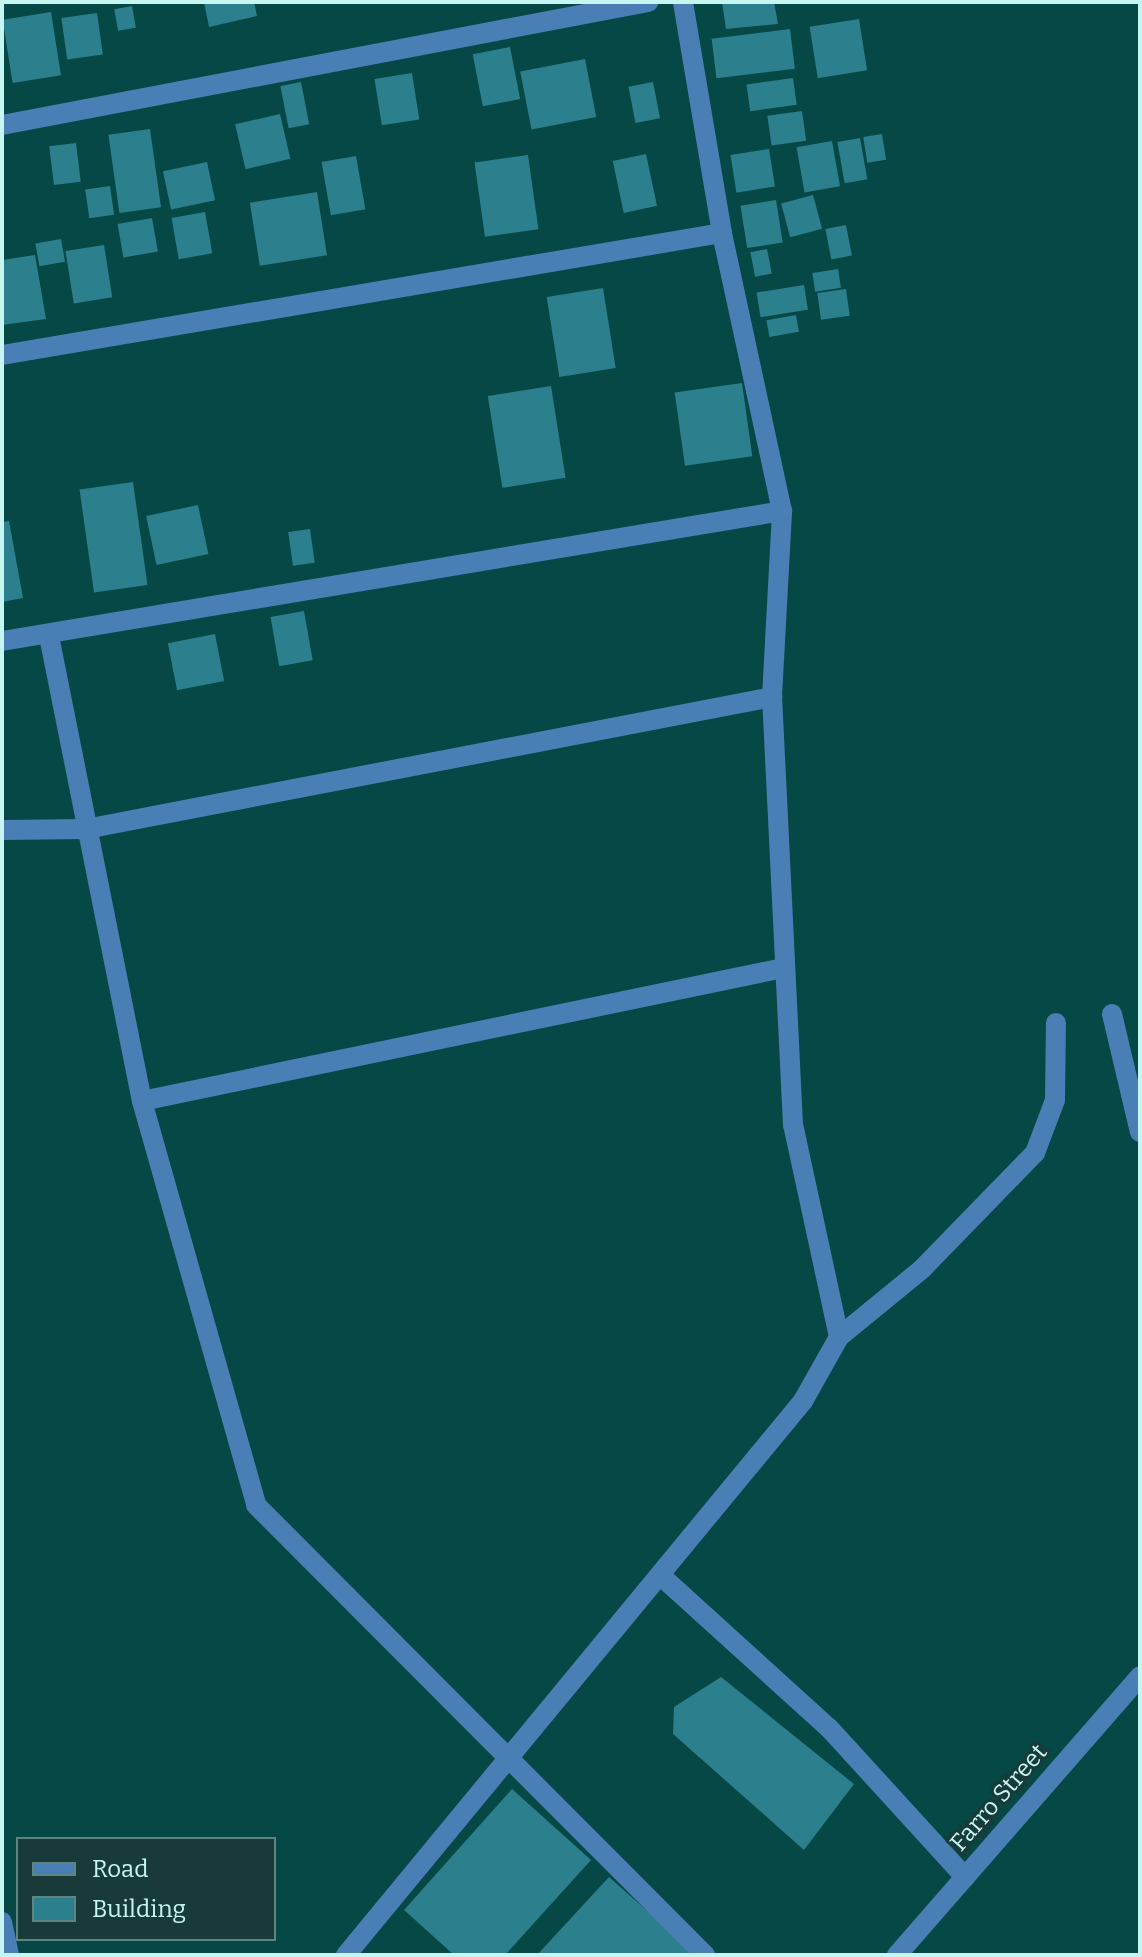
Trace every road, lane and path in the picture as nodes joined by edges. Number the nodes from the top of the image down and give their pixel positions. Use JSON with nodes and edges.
{"nodes":[{"id":1,"x":648,"y":2,"type":"edge"},
{"id":2,"x":683,"y":2,"type":"edge"},
{"id":3,"x":2,"y":125,"type":"edge"},
{"id":4,"x":722,"y":233,"type":"junction"},
{"id":5,"x":2,"y":355,"type":"edge"},
{"id":6,"x":782,"y":511,"type":"junction"},
{"id":7,"x":49,"y":636,"type":"junction"},
{"id":8,"x":2,"y":641,"type":"edge"},
{"id":9,"x":772,"y":697,"type":"junction"},
{"id":10,"x":86,"y":829,"type":"junction"},
{"id":11,"x":2,"y":830,"type":"edge"},
{"id":12,"x":783,"y":968,"type":"junction"},
{"id":13,"x":1112,"y":1014,"type":"dead end"},
{"id":14,"x":1056,"y":1023,"type":"dead end"},
{"id":15,"x":142,"y":1101,"type":"junction"},
{"id":16,"x":1140,"y":1132,"type":"edge"},
{"id":17,"x":839,"y":1337,"type":"junction"},
{"id":18,"x":660,"y":1575,"type":"junction"},
{"id":19,"x":1140,"y":1676,"type":"edge"},
{"id":20,"x":508,"y":1758,"type":"junction"},
{"id":21,"x":965,"y":1877,"type":"junction"},
{"id":22,"x":2,"y":1922,"type":"edge"},
{"id":23,"x":9,"y":1955,"type":"edge"},
{"id":24,"x":346,"y":1955,"type":"edge"},
{"id":25,"x":705,"y":1955,"type":"edge"},
{"id":26,"x":897,"y":1955,"type":"edge"}],
"edges":[{"from":1,"to":3,"type":"street"},
{"from":2,"to":4,"type":"street"},
{"from":4,"to":5,"type":"street"},
{"from":4,"to":6,"type":"street"},
{"from":6,"to":7,"type":"street"},
{"from":6,"to":9,"type":"street"},
{"from":7,"to":8,"type":"street"},
{"from":7,"to":10,"type":"street"},
{"from":9,"to":10,"type":"street"},
{"from":9,"to":12,"type":"street"},
{"from":10,"to":11,"type":"street"},
{"from":10,"to":15,"type":"street"},
{"from":12,"to":15,"type":"street"},
{"from":12,"to":17,"type":"street"},
{"from":13,"to":16,"type":"street"},
{"from":14,"to":17,"type":"street"},
{"from":15,"to":20,"type":"street"},
{"from":17,"to":18,"type":"street"},
{"from":18,"to":20,"type":"street"},
{"from":18,"to":21,"type":"street"},
{"from":19,"to":21,"type":"street","name":"Farro Street"},
{"from":20,"to":24,"type":"street"},
{"from":20,"to":25,"type":"street"},
{"from":21,"to":26,"type":"street","name":"Farro Street"},
{"from":22,"to":23,"type":"street"}]}
